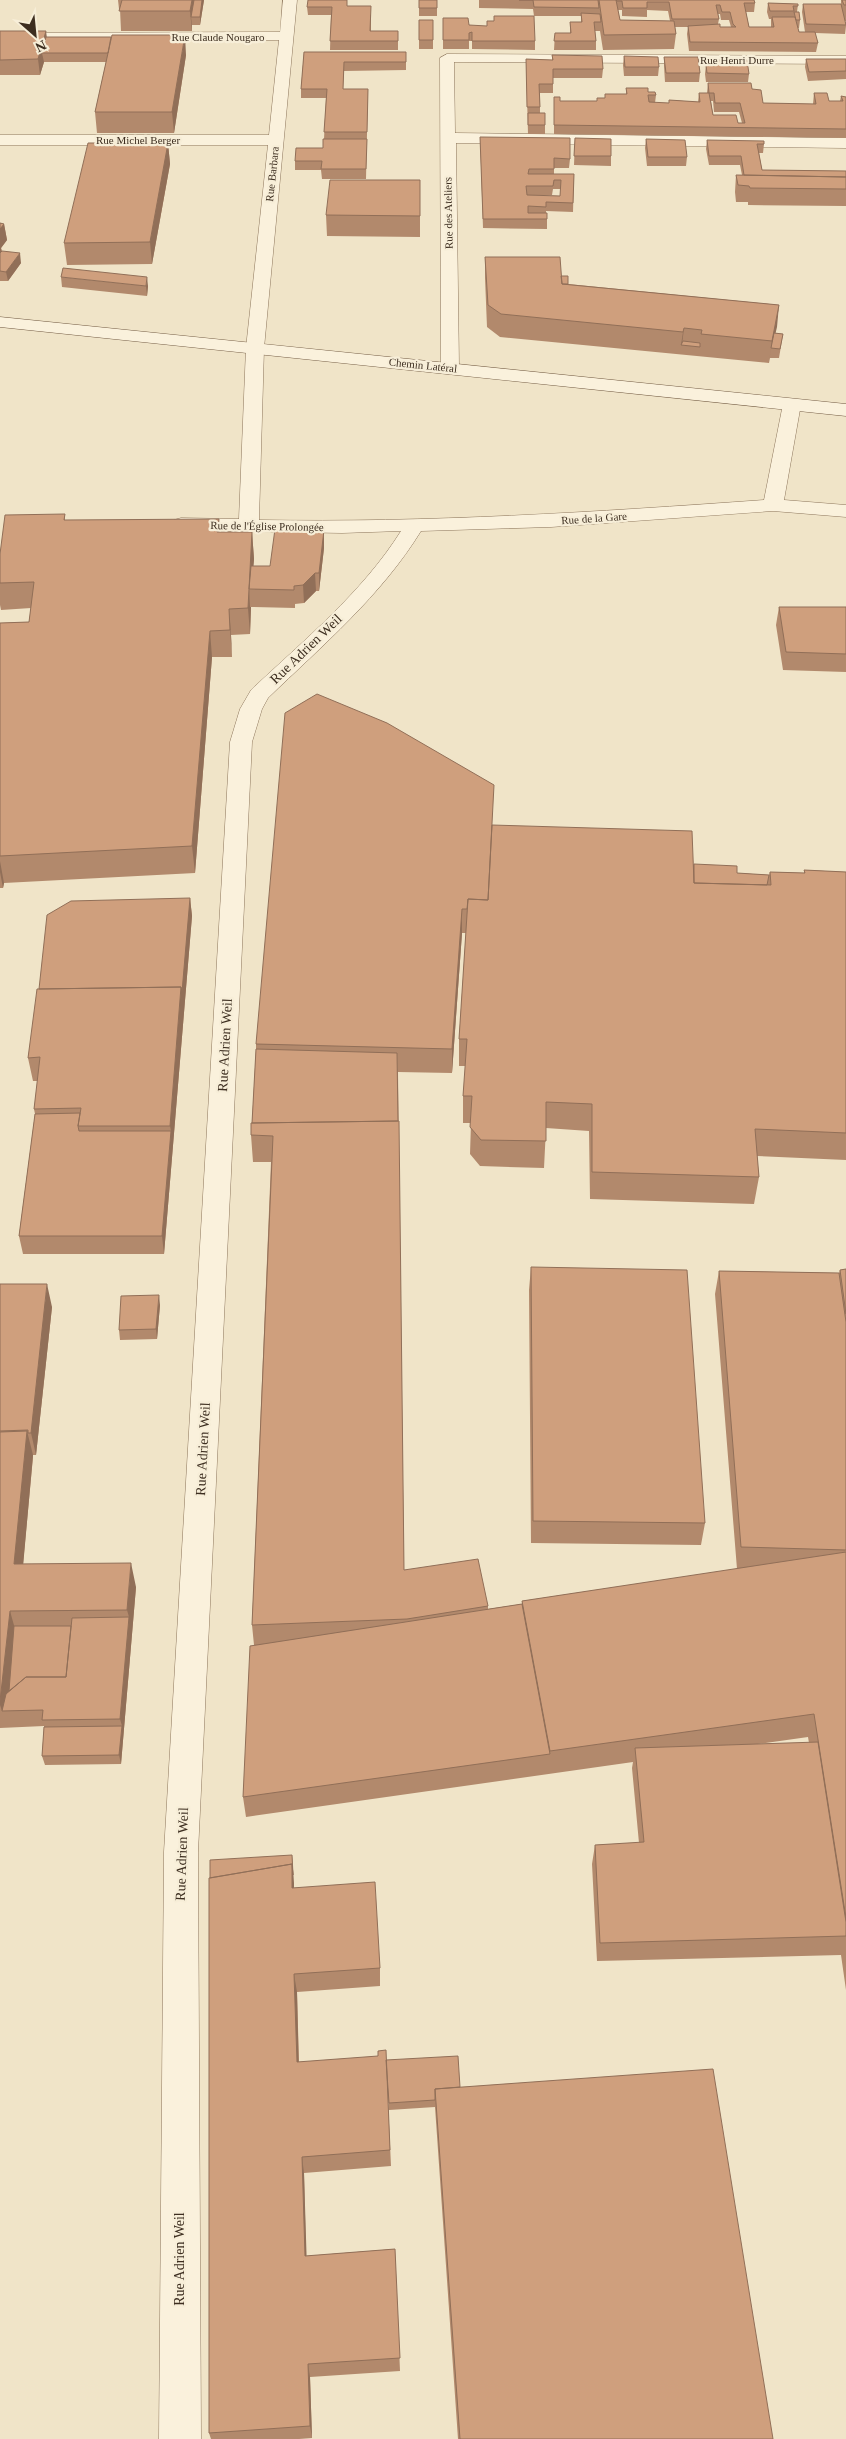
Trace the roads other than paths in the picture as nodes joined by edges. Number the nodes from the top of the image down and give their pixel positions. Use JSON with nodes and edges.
{"nodes":[{"id":1,"x":290,"y":0,"type":"edge"},
{"id":2,"x":286,"y":36,"type":"junction"},
{"id":3,"x":0,"y":37,"type":"edge"},
{"id":4,"x":447,"y":58,"type":"joint"},
{"id":5,"x":846,"y":60,"type":"edge"},
{"id":6,"x":447,"y":138,"type":"junction"},
{"id":7,"x":0,"y":140,"type":"edge"},
{"id":8,"x":276,"y":140,"type":"junction"},
{"id":9,"x":846,"y":143,"type":"edge"},
{"id":10,"x":0,"y":322,"type":"edge"},
{"id":11,"x":255,"y":348,"type":"junction"},
{"id":12,"x":450,"y":368,"type":"junction"},
{"id":13,"x":792,"y":404,"type":"junction"},
{"id":14,"x":846,"y":410,"type":"edge"},
{"id":15,"x":773,"y":505,"type":"junction"},
{"id":16,"x":846,"y":510,"type":"edge"},
{"id":17,"x":161,"y":523,"type":"edge"},
{"id":18,"x":249,"y":525,"type":"junction"},
{"id":19,"x":414,"y":525,"type":"junction"},
{"id":20,"x":180,"y":2439,"type":"edge"}],
"edges":[{"from":1,"to":2,"type":"street","name":"Rue Barbara"},
{"from":2,"to":3,"type":"street","name":"Rue Claude Nougaro"},
{"from":2,"to":8,"type":"street","name":"Rue Barbara"},
{"from":4,"to":5,"type":"street","name":"Rue Henri Durre"},
{"from":4,"to":6,"type":"street","name":"Rue des Ateliers"},
{"from":6,"to":9,"type":"street"},
{"from":6,"to":12,"type":"street","name":"Rue des Ateliers"},
{"from":7,"to":8,"type":"street","name":"Rue Michel Berger"},
{"from":8,"to":11,"type":"street","name":"Rue Barbara"},
{"from":10,"to":11,"type":"street","name":"Chemin Latéral"},
{"from":11,"to":12,"type":"street","name":"Chemin Latéral"},
{"from":11,"to":18,"type":"street","name":"Rue Barbara"},
{"from":12,"to":13,"type":"street","name":"Chemin Latéral"},
{"from":13,"to":14,"type":"street","name":"Chemin Latéral"},
{"from":13,"to":15,"type":"street"},
{"from":15,"to":16,"type":"street","name":"Rue de la Gare"},
{"from":15,"to":19,"type":"street","name":"Rue de la Gare"},
{"from":17,"to":18,"type":"street","name":"Rue de l'Église Prolongée"},
{"from":18,"to":19,"type":"street","name":"Rue de l'Église Prolongée"},
{"from":19,"to":20,"type":"street","name":"Rue Adrien Weil"}]}
